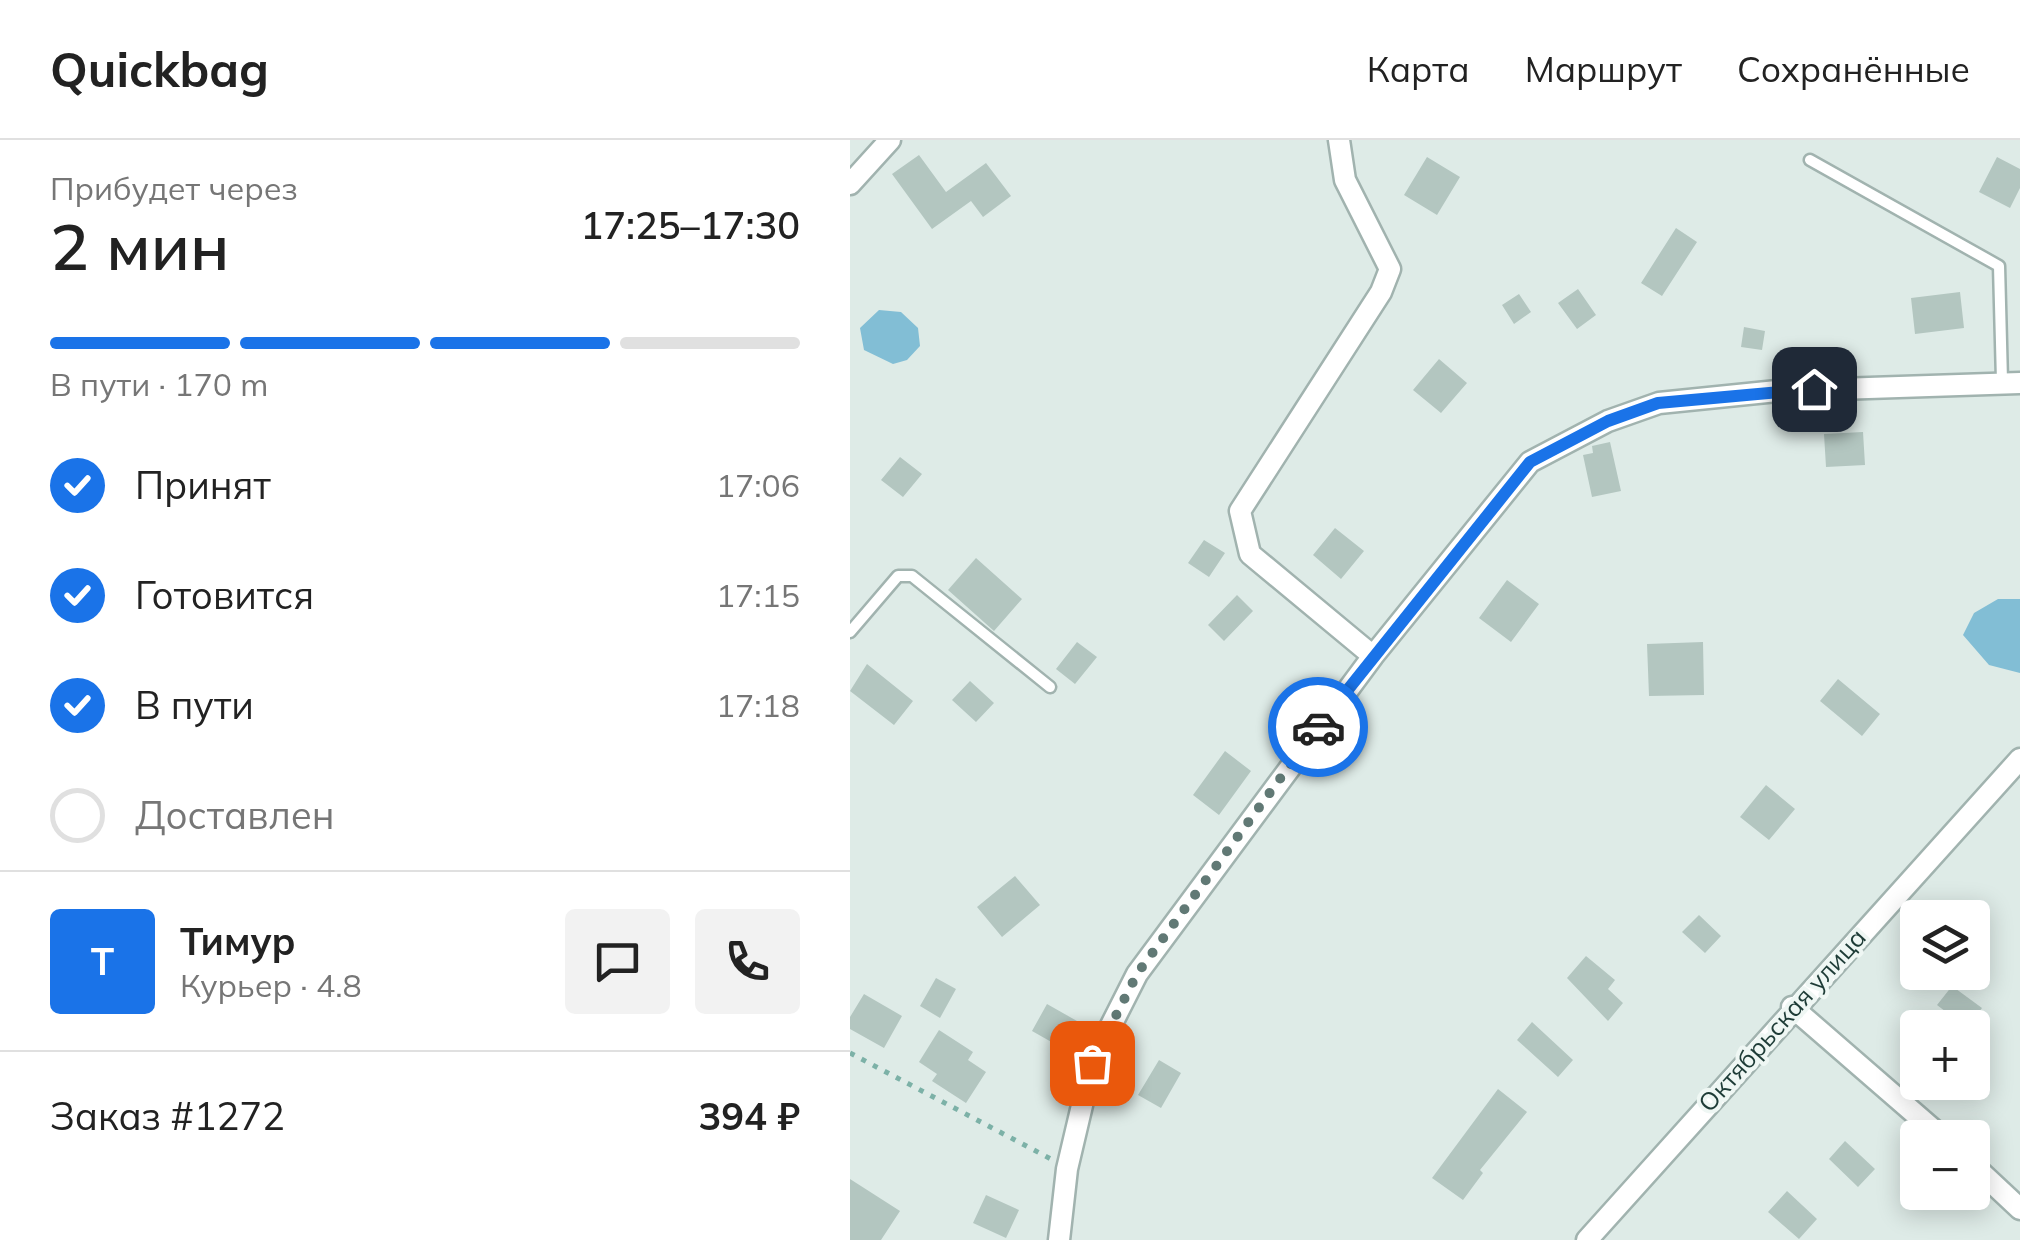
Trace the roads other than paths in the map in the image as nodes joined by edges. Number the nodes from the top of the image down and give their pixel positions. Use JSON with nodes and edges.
{"nodes":[{"id":1,"x":890,"y":140,"type":"edge"},
{"id":2,"x":1339,"y":140,"type":"edge"},
{"id":3,"x":1810,"y":160,"type":"dead end"},
{"id":4,"x":850,"y":184,"type":"edge"},
{"id":5,"x":2011,"y":382,"type":"edge"},
{"id":6,"x":850,"y":632,"type":"edge"},
{"id":7,"x":1373,"y":656,"type":"junction"},
{"id":8,"x":1050,"y":687,"type":"dead end"},
{"id":9,"x":2020,"y":759,"type":"edge"},
{"id":10,"x":1792,"y":1007,"type":"junction"},
{"id":11,"x":1921,"y":1120,"type":"edge"},
{"id":12,"x":1990,"y":1181,"type":"edge"},
{"id":13,"x":2020,"y":1209,"type":"edge"},
{"id":14,"x":1594,"y":1238,"type":"edge"},
{"id":15,"x":1060,"y":1240,"type":"edge"}],
"edges":[{"from":1,"to":4,"type":"street"},
{"from":2,"to":7,"type":"street"},
{"from":3,"to":5,"type":"lane"},
{"from":5,"to":7,"type":"street"},
{"from":6,"to":8,"type":"lane"},
{"from":7,"to":15,"type":"street"},
{"from":9,"to":10,"type":"street","name":"Октябрьская улица"},
{"from":10,"to":11,"type":"street"},
{"from":10,"to":14,"type":"street","name":"Октябрьская улица"},
{"from":12,"to":13,"type":"street"}]}
